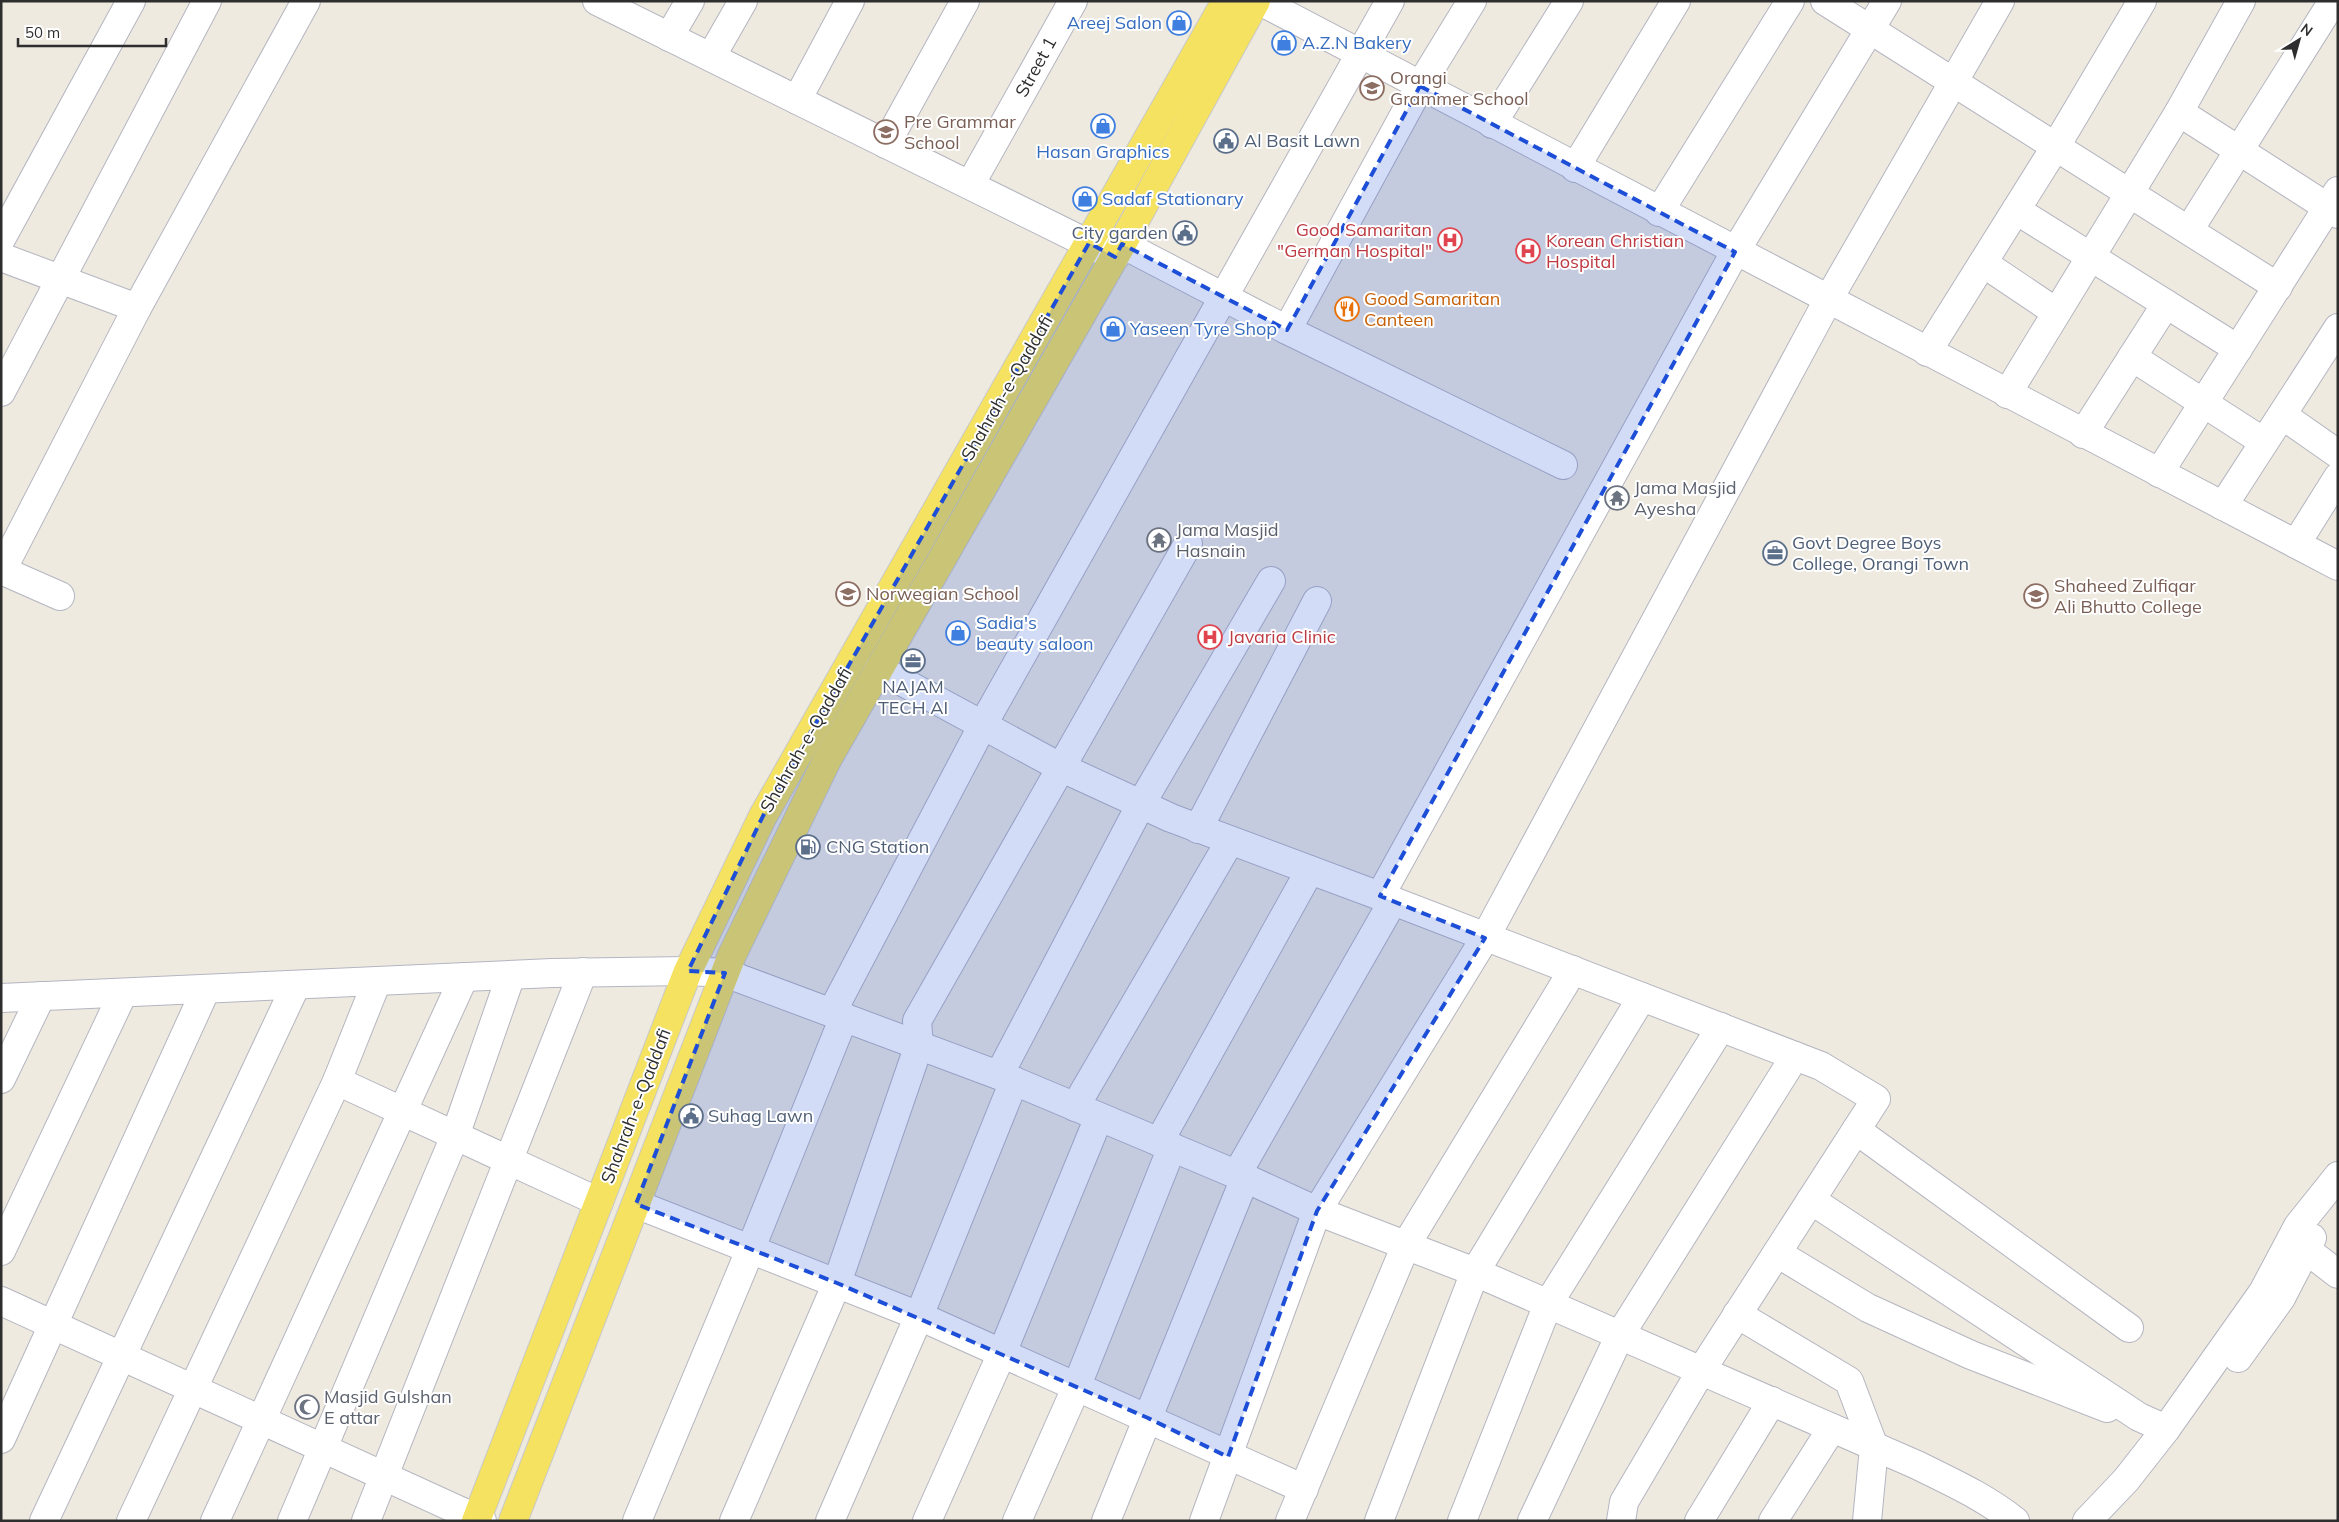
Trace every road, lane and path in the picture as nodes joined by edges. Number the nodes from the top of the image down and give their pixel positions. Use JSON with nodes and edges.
{"nodes":[{"id":1,"x":131,"y":1,"type":"edge"},
{"id":2,"x":207,"y":1,"type":"edge"},
{"id":3,"x":306,"y":1,"type":"edge"},
{"id":4,"x":597,"y":1,"type":"edge"},
{"id":5,"x":690,"y":1,"type":"edge"},
{"id":6,"x":743,"y":1,"type":"edge"},
{"id":7,"x":850,"y":1,"type":"edge"},
{"id":8,"x":965,"y":1,"type":"edge"},
{"id":9,"x":1072,"y":1,"type":"edge"},
{"id":10,"x":1226,"y":1,"type":"edge"},
{"id":11,"x":1258,"y":1,"type":"edge"},
{"id":12,"x":1390,"y":1,"type":"edge"},
{"id":13,"x":1472,"y":1,"type":"edge"},
{"id":14,"x":1569,"y":1,"type":"edge"},
{"id":15,"x":1676,"y":1,"type":"edge"},
{"id":16,"x":1790,"y":1,"type":"edge"},
{"id":17,"x":1825,"y":1,"type":"edge"},
{"id":18,"x":1887,"y":1,"type":"edge"},
{"id":19,"x":2000,"y":1,"type":"edge"},
{"id":20,"x":2142,"y":1,"type":"edge"},
{"id":21,"x":2241,"y":1,"type":"edge"},
{"id":22,"x":2333,"y":1,"type":"edge"},
{"id":23,"x":1869,"y":30,"type":"junction"},
{"id":24,"x":669,"y":37,"type":"junction"},
{"id":25,"x":1360,"y":54,"type":"junction"},
{"id":26,"x":711,"y":58,"type":"junction"},
{"id":27,"x":1952,"y":82,"type":"junction"},
{"id":28,"x":1420,"y":86,"type":"junction"},
{"id":29,"x":797,"y":100,"type":"junction"},
{"id":30,"x":2180,"y":112,"type":"junction"},
{"id":31,"x":1492,"y":124,"type":"junction"},
{"id":32,"x":886,"y":144,"type":"junction"},
{"id":33,"x":2056,"y":146,"type":"junction"},
{"id":34,"x":2239,"y":150,"type":"junction"},
{"id":35,"x":1575,"y":168,"type":"junction"},
{"id":36,"x":970,"y":185,"type":"junction"},
{"id":37,"x":2129,"y":192,"type":"junction"},
{"id":38,"x":2334,"y":204,"type":"edge"},
{"id":39,"x":2016,"y":210,"type":"junction"},
{"id":40,"x":1659,"y":212,"type":"junction"},
{"id":41,"x":2189,"y":230,"type":"junction"},
{"id":42,"x":1,"y":239,"type":"edge"},
{"id":43,"x":1089,"y":243,"type":"junction"},
{"id":44,"x":1118,"y":250,"type":"junction"},
{"id":45,"x":1736,"y":252,"type":"junction"},
{"id":46,"x":1,"y":256,"type":"edge"},
{"id":47,"x":2090,"y":257,"type":"junction"},
{"id":48,"x":1983,"y":264,"type":"junction"},
{"id":49,"x":61,"y":278,"type":"junction"},
{"id":50,"x":2278,"y":287,"type":"junction"},
{"id":51,"x":1223,"y":297,"type":"junction"},
{"id":52,"x":1828,"y":300,"type":"junction"},
{"id":53,"x":2166,"y":304,"type":"junction"},
{"id":54,"x":137,"y":308,"type":"junction"},
{"id":55,"x":2056,"y":312,"type":"junction"},
{"id":56,"x":1287,"y":330,"type":"junction"},
{"id":57,"x":2334,"y":341,"type":"edge"},
{"id":58,"x":2238,"y":350,"type":"junction"},
{"id":59,"x":1927,"y":352,"type":"junction"},
{"id":60,"x":2132,"y":357,"type":"junction"},
{"id":61,"x":1,"y":392,"type":"edge"},
{"id":62,"x":2007,"y":394,"type":"junction"},
{"id":63,"x":2204,"y":403,"type":"junction"},
{"id":64,"x":2282,"y":415,"type":"junction"},
{"id":65,"x":2083,"y":434,"type":"junction"},
{"id":66,"x":2264,"y":442,"type":"junction"},
{"id":67,"x":2338,"y":454,"type":"edge"},
{"id":68,"x":1562,"y":465,"type":"dead end"},
{"id":69,"x":2159,"y":473,"type":"junction"},
{"id":70,"x":2338,"y":477,"type":"edge"},
{"id":71,"x":2223,"y":506,"type":"junction"},
{"id":72,"x":1188,"y":544,"type":"dead end"},
{"id":73,"x":2296,"y":544,"type":"junction"},
{"id":74,"x":2338,"y":566,"type":"edge"},
{"id":75,"x":2,"y":571,"type":"edge"},
{"id":76,"x":1271,"y":581,"type":"dead end"},
{"id":77,"x":60,"y":596,"type":"dead end"},
{"id":78,"x":1317,"y":601,"type":"dead end"},
{"id":79,"x":879,"y":669,"type":"junction"},
{"id":80,"x":982,"y":727,"type":"junction"},
{"id":81,"x":1060,"y":767,"type":"junction"},
{"id":82,"x":1141,"y":804,"type":"junction"},
{"id":83,"x":1198,"y":828,"type":"junction"},
{"id":84,"x":1230,"y":841,"type":"junction"},
{"id":85,"x":1310,"y":870,"type":"junction"},
{"id":86,"x":1386,"y":899,"type":"junction"},
{"id":87,"x":1485,"y":938,"type":"junction"},
{"id":88,"x":1573,"y":970,"type":"junction"},
{"id":89,"x":688,"y":971,"type":"junction"},
{"id":90,"x":584,"y":972,"type":"junction"},
{"id":91,"x":725,"y":973,"type":"junction"},
{"id":92,"x":511,"y":975,"type":"junction"},
{"id":93,"x":464,"y":977,"type":"junction"},
{"id":94,"x":378,"y":981,"type":"junction"},
{"id":95,"x":296,"y":985,"type":"junction"},
{"id":96,"x":206,"y":989,"type":"junction"},
{"id":97,"x":122,"y":993,"type":"junction"},
{"id":98,"x":41,"y":996,"type":"junction"},
{"id":99,"x":1642,"y":997,"type":"junction"},
{"id":100,"x":1,"y":998,"type":"edge"},
{"id":101,"x":838,"y":1015,"type":"junction"},
{"id":102,"x":1721,"y":1027,"type":"junction"},
{"id":103,"x":919,"y":1045,"type":"junction"},
{"id":104,"x":1795,"y":1056,"type":"junction"},
{"id":105,"x":1006,"y":1078,"type":"junction"},
{"id":106,"x":1,"y":1080,"type":"edge"},
{"id":107,"x":337,"y":1081,"type":"junction"},
{"id":108,"x":1075,"y":1107,"type":"junction"},
{"id":109,"x":403,"y":1112,"type":"junction"},
{"id":110,"x":1099,"y":1117,"type":"junction"},
{"id":111,"x":1856,"y":1130,"type":"junction"},
{"id":112,"x":455,"y":1136,"type":"junction"},
{"id":113,"x":1166,"y":1145,"type":"junction"},
{"id":114,"x":509,"y":1161,"type":"junction"},
{"id":115,"x":1241,"y":1176,"type":"junction"},
{"id":116,"x":2338,"y":1176,"type":"edge"},
{"id":117,"x":2338,"y":1199,"type":"edge"},
{"id":118,"x":1811,"y":1200,"type":"junction"},
{"id":119,"x":599,"y":1202,"type":"junction"},
{"id":120,"x":636,"y":1204,"type":"junction"},
{"id":121,"x":1318,"y":1211,"type":"junction"},
{"id":122,"x":1406,"y":1244,"type":"junction"},
{"id":123,"x":2298,"y":1244,"type":"junction"},
{"id":124,"x":751,"y":1248,"type":"junction"},
{"id":125,"x":1,"y":1251,"type":"edge"},
{"id":126,"x":1776,"y":1253,"type":"junction"},
{"id":127,"x":1475,"y":1272,"type":"junction"},
{"id":128,"x":2338,"y":1274,"type":"edge"},
{"id":129,"x":837,"y":1283,"type":"junction"},
{"id":130,"x":1,"y":1300,"type":"edge"},
{"id":131,"x":1548,"y":1304,"type":"junction"},
{"id":132,"x":1737,"y":1314,"type":"junction"},
{"id":133,"x":918,"y":1316,"type":"junction"},
{"id":134,"x":53,"y":1325,"type":"junction"},
{"id":135,"x":2129,"y":1328,"type":"dead end"},
{"id":136,"x":1620,"y":1335,"type":"junction"},
{"id":137,"x":1002,"y":1354,"type":"junction"},
{"id":138,"x":123,"y":1356,"type":"junction"},
{"id":139,"x":1700,"y":1371,"type":"junction"},
{"id":140,"x":193,"y":1388,"type":"junction"},
{"id":141,"x":1076,"y":1388,"type":"junction"},
{"id":142,"x":1772,"y":1401,"type":"junction"},
{"id":143,"x":2139,"y":1417,"type":"junction"},
{"id":144,"x":1148,"y":1418,"type":"junction"},
{"id":145,"x":262,"y":1420,"type":"junction"},
{"id":146,"x":1832,"y":1428,"type":"junction"},
{"id":147,"x":2166,"y":1429,"type":"junction"},
{"id":148,"x":1,"y":1440,"type":"edge"},
{"id":149,"x":1874,"y":1446,"type":"junction"},
{"id":150,"x":323,"y":1448,"type":"junction"},
{"id":151,"x":1228,"y":1457,"type":"junction"},
{"id":152,"x":385,"y":1476,"type":"junction"},
{"id":153,"x":1304,"y":1489,"type":"junction"},
{"id":154,"x":478,"y":1520,"type":"edge"},
{"id":155,"x":44,"y":1521,"type":"edge"},
{"id":156,"x":131,"y":1521,"type":"edge"},
{"id":157,"x":215,"y":1521,"type":"edge"},
{"id":158,"x":292,"y":1521,"type":"edge"},
{"id":159,"x":366,"y":1521,"type":"edge"},
{"id":160,"x":513,"y":1521,"type":"edge"},
{"id":161,"x":636,"y":1521,"type":"edge"},
{"id":162,"x":734,"y":1521,"type":"edge"},
{"id":163,"x":830,"y":1521,"type":"edge"},
{"id":164,"x":927,"y":1521,"type":"edge"},
{"id":165,"x":1017,"y":1521,"type":"edge"},
{"id":166,"x":1106,"y":1521,"type":"edge"},
{"id":167,"x":1204,"y":1521,"type":"edge"},
{"id":168,"x":1290,"y":1521,"type":"edge"},
{"id":169,"x":1379,"y":1521,"type":"edge"},
{"id":170,"x":1462,"y":1521,"type":"edge"},
{"id":171,"x":1532,"y":1521,"type":"edge"},
{"id":172,"x":1621,"y":1521,"type":"edge"},
{"id":173,"x":1698,"y":1521,"type":"edge"},
{"id":174,"x":1773,"y":1521,"type":"edge"},
{"id":175,"x":1867,"y":1521,"type":"edge"},
{"id":176,"x":2015,"y":1521,"type":"edge"},
{"id":177,"x":2087,"y":1521,"type":"edge"},
{"id":178,"x":2114,"y":1521,"type":"edge"}],
"edges":[{"from":1,"to":42,"type":"street"},
{"from":2,"to":49,"type":"street"},
{"from":3,"to":54,"type":"street"},
{"from":4,"to":24,"type":"street"},
{"from":5,"to":24,"type":"street"},
{"from":6,"to":26,"type":"street"},
{"from":7,"to":29,"type":"street"},
{"from":8,"to":32,"type":"street"},
{"from":9,"to":36,"type":"street","name":"Street 1"},
{"from":10,"to":43,"type":"main road","name":"Shahrah-e-Qaddafi"},
{"from":11,"to":25,"type":"street"},
{"from":11,"to":44,"type":"main road","name":"Shahrah-e-Qaddafi"},
{"from":12,"to":25,"type":"street"},
{"from":13,"to":28,"type":"street"},
{"from":14,"to":31,"type":"street"},
{"from":15,"to":35,"type":"street"},
{"from":16,"to":40,"type":"street"},
{"from":17,"to":23,"type":"street"},
{"from":18,"to":23,"type":"street"},
{"from":19,"to":27,"type":"street"},
{"from":20,"to":33,"type":"street"},
{"from":21,"to":30,"type":"street"},
{"from":22,"to":34,"type":"street"},
{"from":23,"to":27,"type":"street"},
{"from":23,"to":45,"type":"street"},
{"from":24,"to":26,"type":"street"},
{"from":25,"to":28,"type":"street"},
{"from":25,"to":51,"type":"street"},
{"from":26,"to":29,"type":"street"},
{"from":27,"to":33,"type":"street"},
{"from":27,"to":52,"type":"street"},
{"from":28,"to":31,"type":"street"},
{"from":28,"to":56,"type":"street"},
{"from":29,"to":32,"type":"street"},
{"from":30,"to":34,"type":"street"},
{"from":30,"to":37,"type":"street"},
{"from":31,"to":35,"type":"street"},
{"from":32,"to":36,"type":"street"},
{"from":33,"to":37,"type":"street"},
{"from":33,"to":39,"type":"street"},
{"from":34,"to":38,"type":"street"},
{"from":34,"to":41,"type":"street"},
{"from":35,"to":40,"type":"street"},
{"from":36,"to":43,"type":"street"},
{"from":37,"to":41,"type":"street"},
{"from":37,"to":47,"type":"street"},
{"from":38,"to":50,"type":"street"},
{"from":39,"to":47,"type":"street"},
{"from":39,"to":48,"type":"street"},
{"from":40,"to":45,"type":"street"},
{"from":41,"to":50,"type":"street"},
{"from":43,"to":44,"type":"street"},
{"from":43,"to":89,"type":"main road","name":"Shahrah-e-Qaddafi"},
{"from":44,"to":51,"type":"street"},
{"from":44,"to":79,"type":"main road","name":"Shahrah-e-Qaddafi"},
{"from":45,"to":52,"type":"street"},
{"from":45,"to":86,"type":"street"},
{"from":46,"to":49,"type":"street"},
{"from":47,"to":53,"type":"street"},
{"from":47,"to":55,"type":"street"},
{"from":48,"to":55,"type":"street"},
{"from":48,"to":59,"type":"street"},
{"from":49,"to":54,"type":"street"},
{"from":49,"to":61,"type":"street"},
{"from":50,"to":58,"type":"street"},
{"from":51,"to":56,"type":"street"},
{"from":51,"to":80,"type":"street"},
{"from":52,"to":59,"type":"street"},
{"from":52,"to":87,"type":"street"},
{"from":53,"to":58,"type":"street"},
{"from":53,"to":60,"type":"street"},
{"from":54,"to":75,"type":"street"},
{"from":55,"to":62,"type":"street"},
{"from":56,"to":68,"type":"street"},
{"from":57,"to":64,"type":"street"},
{"from":58,"to":63,"type":"street"},
{"from":59,"to":62,"type":"street"},
{"from":60,"to":63,"type":"street"},
{"from":60,"to":65,"type":"street"},
{"from":62,"to":65,"type":"street"},
{"from":63,"to":66,"type":"street"},
{"from":63,"to":69,"type":"street"},
{"from":64,"to":66,"type":"street"},
{"from":64,"to":67,"type":"street"},
{"from":65,"to":69,"type":"street"},
{"from":66,"to":71,"type":"street"},
{"from":69,"to":71,"type":"street"},
{"from":70,"to":73,"type":"street"},
{"from":71,"to":73,"type":"street"},
{"from":72,"to":81,"type":"street"},
{"from":73,"to":74,"type":"street"},
{"from":75,"to":77,"type":"street"},
{"from":76,"to":82,"type":"street"},
{"from":78,"to":83,"type":"street"},
{"from":79,"to":80,"type":"street"},
{"from":79,"to":91,"type":"main road","name":"Shahrah-e-Qaddafi"},
{"from":80,"to":81,"type":"street"},
{"from":80,"to":101,"type":"street"},
{"from":81,"to":82,"type":"street"},
{"from":81,"to":103,"type":"street"},
{"from":82,"to":83,"type":"street"},
{"from":82,"to":105,"type":"street"},
{"from":83,"to":84,"type":"street"},
{"from":84,"to":85,"type":"street"},
{"from":84,"to":108,"type":"street"},
{"from":85,"to":86,"type":"street"},
{"from":85,"to":113,"type":"street"},
{"from":86,"to":87,"type":"street"},
{"from":86,"to":115,"type":"street"},
{"from":87,"to":88,"type":"street"},
{"from":87,"to":121,"type":"street"},
{"from":88,"to":99,"type":"street"},
{"from":88,"to":122,"type":"street"},
{"from":89,"to":90,"type":"street"},
{"from":89,"to":91,"type":"street"},
{"from":89,"to":119,"type":"main road","name":"Shahrah-e-Qaddafi"},
{"from":90,"to":92,"type":"street"},
{"from":90,"to":114,"type":"street"},
{"from":91,"to":101,"type":"street"},
{"from":91,"to":120,"type":"main road","name":"Shahrah-e-Qaddafi"},
{"from":92,"to":93,"type":"street"},
{"from":92,"to":112,"type":"street"},
{"from":93,"to":94,"type":"street"},
{"from":93,"to":109,"type":"street"},
{"from":94,"to":95,"type":"street"},
{"from":94,"to":107,"type":"street"},
{"from":95,"to":96,"type":"street"},
{"from":95,"to":138,"type":"street"},
{"from":96,"to":97,"type":"street"},
{"from":96,"to":134,"type":"street"},
{"from":97,"to":98,"type":"street"},
{"from":97,"to":125,"type":"street"},
{"from":98,"to":100,"type":"street"},
{"from":98,"to":106,"type":"street"},
{"from":99,"to":102,"type":"street"},
{"from":99,"to":127,"type":"street"},
{"from":101,"to":103,"type":"street"},
{"from":101,"to":124,"type":"street"},
{"from":102,"to":104,"type":"street"},
{"from":102,"to":131,"type":"street"},
{"from":103,"to":105,"type":"street"},
{"from":103,"to":129,"type":"street"},
{"from":104,"to":111,"type":"street"},
{"from":104,"to":136,"type":"street"},
{"from":105,"to":108,"type":"street"},
{"from":105,"to":133,"type":"street"},
{"from":107,"to":109,"type":"street"},
{"from":107,"to":140,"type":"street"},
{"from":108,"to":110,"type":"street"},
{"from":109,"to":112,"type":"street"},
{"from":109,"to":145,"type":"street"},
{"from":110,"to":113,"type":"street"},
{"from":110,"to":137,"type":"street"},
{"from":111,"to":118,"type":"street"},
{"from":111,"to":135,"type":"street"},
{"from":112,"to":114,"type":"street"},
{"from":112,"to":150,"type":"street"},
{"from":113,"to":115,"type":"street"},
{"from":113,"to":141,"type":"street"},
{"from":114,"to":119,"type":"street"},
{"from":114,"to":152,"type":"street"},
{"from":115,"to":121,"type":"street"},
{"from":115,"to":144,"type":"street"},
{"from":116,"to":123,"type":"street"},
{"from":117,"to":123,"type":"street"},
{"from":118,"to":126,"type":"street"},
{"from":118,"to":143,"type":"street"},
{"from":119,"to":154,"type":"main road","name":"Shahrah-e-Qaddafi"},
{"from":120,"to":124,"type":"street"},
{"from":120,"to":160,"type":"main road","name":"Shahrah-e-Qaddafi"},
{"from":121,"to":122,"type":"street"},
{"from":121,"to":151,"type":"street"},
{"from":122,"to":127,"type":"street"},
{"from":122,"to":153,"type":"street"},
{"from":123,"to":128,"type":"street"},
{"from":123,"to":147,"type":"street"},
{"from":123,"to":178,"type":"street"},
{"from":124,"to":129,"type":"street"},
{"from":124,"to":161,"type":"street"},
{"from":126,"to":132,"type":"street"},
{"from":126,"to":143,"type":"street"},
{"from":127,"to":131,"type":"street"},
{"from":127,"to":169,"type":"street"},
{"from":129,"to":133,"type":"street"},
{"from":129,"to":162,"type":"street"},
{"from":130,"to":134,"type":"street"},
{"from":131,"to":136,"type":"street"},
{"from":131,"to":170,"type":"street"},
{"from":132,"to":139,"type":"street"},
{"from":132,"to":149,"type":"street"},
{"from":133,"to":137,"type":"street"},
{"from":133,"to":163,"type":"street"},
{"from":134,"to":138,"type":"street"},
{"from":134,"to":148,"type":"street"},
{"from":136,"to":139,"type":"street"},
{"from":136,"to":171,"type":"street"},
{"from":137,"to":141,"type":"street"},
{"from":137,"to":164,"type":"street"},
{"from":138,"to":140,"type":"street"},
{"from":138,"to":155,"type":"street"},
{"from":139,"to":142,"type":"street"},
{"from":139,"to":172,"type":"street"},
{"from":140,"to":145,"type":"street"},
{"from":140,"to":156,"type":"street"},
{"from":141,"to":144,"type":"street"},
{"from":141,"to":165,"type":"street"},
{"from":142,"to":146,"type":"street"},
{"from":142,"to":173,"type":"street"},
{"from":143,"to":147,"type":"street"},
{"from":144,"to":151,"type":"street"},
{"from":144,"to":166,"type":"street"},
{"from":145,"to":150,"type":"street"},
{"from":145,"to":157,"type":"street"},
{"from":146,"to":149,"type":"street"},
{"from":146,"to":174,"type":"street"},
{"from":147,"to":177,"type":"street"},
{"from":149,"to":175,"type":"street"},
{"from":149,"to":176,"type":"street"},
{"from":150,"to":152,"type":"street"},
{"from":150,"to":158,"type":"street"},
{"from":151,"to":153,"type":"street"},
{"from":151,"to":167,"type":"street"},
{"from":152,"to":154,"type":"street"},
{"from":152,"to":159,"type":"street"},
{"from":153,"to":168,"type":"street"}]}
